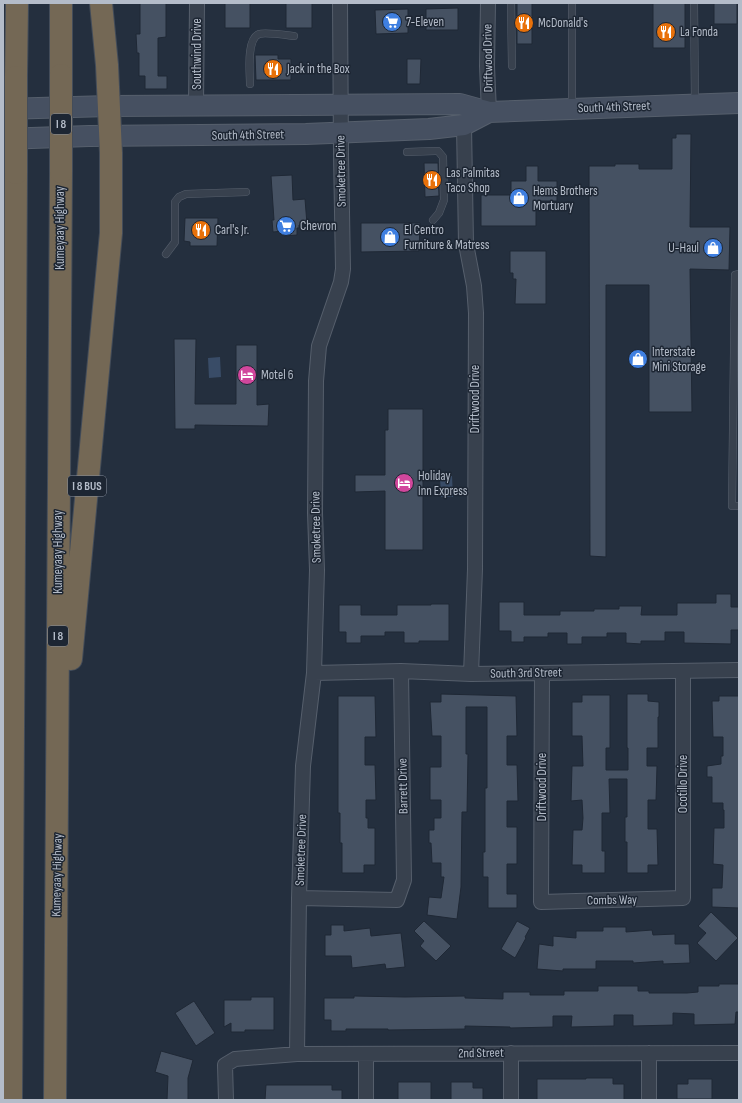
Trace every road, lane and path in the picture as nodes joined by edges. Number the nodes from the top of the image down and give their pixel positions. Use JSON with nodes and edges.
{"nodes":[{"id":1,"x":17,"y":3,"type":"edge"},
{"id":2,"x":62,"y":3,"type":"edge"},
{"id":3,"x":101,"y":3,"type":"edge"},
{"id":4,"x":197,"y":3,"type":"edge"},
{"id":5,"x":340,"y":3,"type":"edge"},
{"id":6,"x":488,"y":3,"type":"edge"},
{"id":7,"x":511,"y":3,"type":"edge"},
{"id":8,"x":572,"y":3,"type":"edge"},
{"id":9,"x":694,"y":3,"type":"edge"},
{"id":10,"x":294,"y":36,"type":"dead end"},
{"id":11,"x":512,"y":66,"type":"dead end"},
{"id":12,"x":250,"y":84,"type":"dead end"},
{"id":13,"x":739,"y":104,"type":"edge"},
{"id":14,"x":196,"y":105,"type":"junction"},
{"id":15,"x":340,"y":105,"type":"junction"},
{"id":16,"x":695,"y":105,"type":"junction"},
{"id":17,"x":109,"y":106,"type":"junction"},
{"id":18,"x":3,"y":109,"type":"edge"},
{"id":19,"x":572,"y":109,"type":"junction"},
{"id":20,"x":489,"y":112,"type":"junction"},
{"id":21,"x":464,"y":125,"type":"junction"},
{"id":22,"x":341,"y":134,"type":"junction"},
{"id":23,"x":110,"y":136,"type":"junction"},
{"id":24,"x":3,"y":138,"type":"edge"},
{"id":25,"x":407,"y":152,"type":"dead end"},
{"id":26,"x":246,"y":192,"type":"dead end"},
{"id":27,"x":433,"y":220,"type":"dead end"},
{"id":28,"x":166,"y":254,"type":"dead end"},
{"id":29,"x":739,"y":274,"type":"edge"},
{"id":30,"x":739,"y":506,"type":"edge"},
{"id":31,"x":739,"y":670,"type":"edge"},
{"id":32,"x":401,"y":671,"type":"junction"},
{"id":33,"x":683,"y":671,"type":"junction"},
{"id":34,"x":314,"y":673,"type":"junction"},
{"id":35,"x":542,"y":673,"type":"junction"},
{"id":36,"x":471,"y":674,"type":"junction"},
{"id":37,"x":3,"y":707,"type":"edge"},
{"id":38,"x":58,"y":739,"type":"junction"},
{"id":39,"x":12,"y":804,"type":"junction"},
{"id":40,"x":299,"y":898,"type":"junction"},
{"id":41,"x":683,"y":898,"type":"joint"},
{"id":42,"x":542,"y":902,"type":"joint"},
{"id":43,"x":511,"y":1053,"type":"junction"},
{"id":44,"x":739,"y":1053,"type":"edge"},
{"id":45,"x":297,"y":1054,"type":"junction"},
{"id":46,"x":366,"y":1054,"type":"junction"},
{"id":47,"x":649,"y":1054,"type":"junction"},
{"id":48,"x":11,"y":1100,"type":"edge"},
{"id":49,"x":54,"y":1100,"type":"edge"},
{"id":50,"x":226,"y":1100,"type":"edge"},
{"id":51,"x":366,"y":1100,"type":"edge"},
{"id":52,"x":510,"y":1100,"type":"edge"},
{"id":53,"x":649,"y":1100,"type":"edge"}],
"edges":[{"from":1,"to":39,"type":"highway","bridge":true},
{"from":2,"to":38,"type":"highway","name":"Kumeyaay Highway","number":"I 8","bridge":true},
{"from":3,"to":17,"type":"highway"},
{"from":4,"to":14,"type":"street","name":"Southwind Drive"},
{"from":5,"to":15,"type":"street","name":"Smoketree Drive"},
{"from":6,"to":20,"type":"street","name":"Driftwood Drive"},
{"from":7,"to":11,"type":"lane"},
{"from":8,"to":19,"type":"lane"},
{"from":9,"to":16,"type":"lane"},
{"from":10,"to":12,"type":"lane"},
{"from":13,"to":16,"type":"main road","name":"South 4th Street"},
{"from":14,"to":15,"type":"main road","name":"South 4th Street"},
{"from":14,"to":17,"type":"main road","name":"South 4th Street"},
{"from":15,"to":20,"type":"main road","name":"South 4th Street"},
{"from":15,"to":22,"type":"street","name":"Smoketree Drive"},
{"from":16,"to":19,"type":"main road","name":"South 4th Street"},
{"from":17,"to":18,"type":"main road","name":"South 4th Street"},
{"from":17,"to":23,"type":"highway"},
{"from":19,"to":20,"type":"main road","name":"South 4th Street"},
{"from":20,"to":21,"type":"main road","name":"South 4th Street"},
{"from":21,"to":22,"type":"main road","name":"South 4th Street"},
{"from":21,"to":36,"type":"street","name":"Driftwood Drive"},
{"from":22,"to":23,"type":"main road","name":"South 4th Street"},
{"from":22,"to":34,"type":"street","name":"Smoketree Drive"},
{"from":23,"to":24,"type":"main road","name":"South 4th Street"},
{"from":23,"to":38,"type":"highway","number":"I 8 BUS"},
{"from":25,"to":27,"type":"lane"},
{"from":26,"to":28,"type":"lane"},
{"from":29,"to":30,"type":"lane"},
{"from":31,"to":33,"type":"street","name":"South 3rd Street"},
{"from":32,"to":34,"type":"street","name":"South 3rd Street"},
{"from":32,"to":36,"type":"street","name":"South 3rd Street"},
{"from":32,"to":40,"type":"street","name":"Barrett Drive"},
{"from":33,"to":35,"type":"street","name":"South 3rd Street"},
{"from":33,"to":41,"type":"street","name":"Ocotillo Drive"},
{"from":34,"to":40,"type":"street","name":"Smoketree Drive"},
{"from":35,"to":36,"type":"street","name":"South 3rd Street"},
{"from":35,"to":42,"type":"street","name":"Driftwood Drive"},
{"from":37,"to":39,"type":"highway"},
{"from":38,"to":49,"type":"highway","name":"Kumeyaay Highway","number":"I 8"},
{"from":39,"to":48,"type":"highway"},
{"from":40,"to":45,"type":"street","name":"Smoketree Drive"},
{"from":41,"to":42,"type":"street","name":"Combs Way"},
{"from":43,"to":46,"type":"street","name":"2nd Street"},
{"from":43,"to":47,"type":"street","name":"2nd Street"},
{"from":43,"to":52,"type":"street"},
{"from":44,"to":47,"type":"street","name":"2nd Street"},
{"from":45,"to":46,"type":"street","name":"2nd Street"},
{"from":45,"to":50,"type":"street","name":"2nd Street"},
{"from":46,"to":51,"type":"street"},
{"from":47,"to":53,"type":"street"}]}
